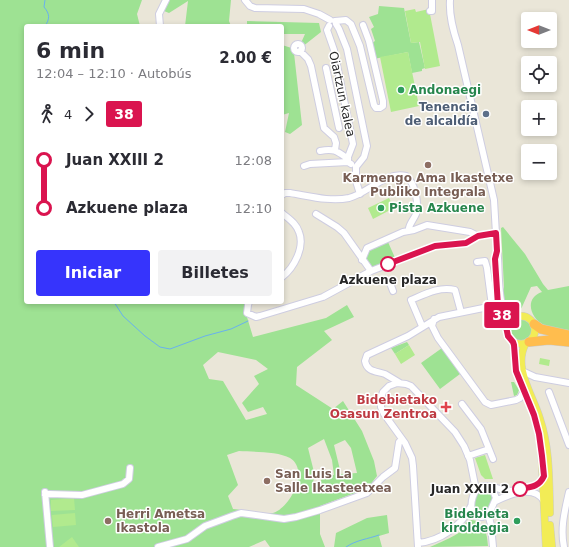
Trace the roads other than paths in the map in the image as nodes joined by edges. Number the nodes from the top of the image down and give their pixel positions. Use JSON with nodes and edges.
{"nodes":[{"id":1,"x":166,"y":0,"type":"edge"},
{"id":2,"x":245,"y":0,"type":"edge"},
{"id":3,"x":432,"y":0,"type":"edge"},
{"id":4,"x":450,"y":0,"type":"edge"},
{"id":5,"x":430,"y":11,"type":"dead end"},
{"id":6,"x":332,"y":23,"type":"junction"},
{"id":7,"x":160,"y":24,"type":"edge"},
{"id":8,"x":363,"y":25,"type":"dead end"},
{"id":9,"x":300,"y":51,"type":"dead end"},
{"id":10,"x":326,"y":68,"type":"dead end"},
{"id":11,"x":339,"y":128,"type":"dead end"},
{"id":12,"x":335,"y":150,"type":"junction"},
{"id":13,"x":320,"y":151,"type":"dead end"},
{"id":14,"x":348,"y":160,"type":"junction"},
{"id":15,"x":304,"y":166,"type":"dead end"},
{"id":16,"x":356,"y":167,"type":"junction"},
{"id":17,"x":284,"y":194,"type":"edge"},
{"id":18,"x":360,"y":194,"type":"junction"},
{"id":19,"x":316,"y":214,"type":"dead end"},
{"id":20,"x":284,"y":215,"type":"edge"},
{"id":21,"x":410,"y":231,"type":"junction"},
{"id":22,"x":470,"y":232,"type":"junction"},
{"id":23,"x":496,"y":233,"type":"junction"},
{"id":24,"x":478,"y":236,"type":"junction"},
{"id":25,"x":469,"y":241,"type":"junction"},
{"id":26,"x":497,"y":251,"type":"junction"},
{"id":27,"x":362,"y":260,"type":"junction"},
{"id":28,"x":477,"y":262,"type":"dead end"},
{"id":29,"x":371,"y":271,"type":"junction"},
{"id":30,"x":284,"y":275,"type":"edge"},
{"id":31,"x":390,"y":283,"type":"dead end"},
{"id":32,"x":393,"y":291,"type":"dead end"},
{"id":33,"x":248,"y":304,"type":"edge"},
{"id":34,"x":495,"y":306,"type":"junction"},
{"id":35,"x":461,"y":312,"type":"junction"},
{"id":36,"x":517,"y":316,"type":"junction"},
{"id":37,"x":434,"y":319,"type":"junction"},
{"id":38,"x":534,"y":324,"type":"junction"},
{"id":39,"x":422,"y":326,"type":"junction"},
{"id":40,"x":506,"y":329,"type":"junction"},
{"id":41,"x":569,"y":335,"type":"edge"},
{"id":42,"x":513,"y":342,"type":"junction"},
{"id":43,"x":527,"y":342,"type":"junction"},
{"id":44,"x":569,"y":342,"type":"edge"},
{"id":45,"x":522,"y":371,"type":"junction"},
{"id":46,"x":400,"y":383,"type":"junction"},
{"id":47,"x":569,"y":383,"type":"edge"},
{"id":48,"x":524,"y":391,"type":"junction"},
{"id":49,"x":549,"y":392,"type":"dead end"},
{"id":50,"x":462,"y":404,"type":"dead end"},
{"id":51,"x":402,"y":439,"type":"junction"},
{"id":52,"x":569,"y":445,"type":"edge"},
{"id":53,"x":489,"y":449,"type":"junction"},
{"id":54,"x":468,"y":456,"type":"junction"},
{"id":55,"x":493,"y":459,"type":"dead end"},
{"id":56,"x":472,"y":467,"type":"junction"},
{"id":57,"x":130,"y":468,"type":"dead end"},
{"id":58,"x":544,"y":476,"type":"junction"},
{"id":59,"x":549,"y":483,"type":"junction"},
{"id":60,"x":536,"y":486,"type":"junction"},
{"id":61,"x":489,"y":487,"type":"junction"},
{"id":62,"x":544,"y":489,"type":"junction"},
{"id":63,"x":476,"y":490,"type":"junction"},
{"id":64,"x":531,"y":492,"type":"junction"},
{"id":65,"x":569,"y":492,"type":"edge"},
{"id":66,"x":550,"y":495,"type":"junction"},
{"id":67,"x":496,"y":501,"type":"junction"},
{"id":68,"x":544,"y":501,"type":"junction"},
{"id":69,"x":471,"y":506,"type":"junction"},
{"id":70,"x":488,"y":514,"type":"junction"},
{"id":71,"x":478,"y":517,"type":"junction"},
{"id":72,"x":463,"y":519,"type":"junction"},
{"id":73,"x":491,"y":533,"type":"junction"},
{"id":74,"x":418,"y":545,"type":"edge"},
{"id":75,"x":50,"y":547,"type":"edge"},
{"id":76,"x":158,"y":547,"type":"edge"},
{"id":77,"x":493,"y":547,"type":"edge"},
{"id":78,"x":546,"y":547,"type":"edge"},
{"id":79,"x":552,"y":547,"type":"edge"},
{"id":80,"x":564,"y":547,"type":"edge"}],
"edges":[{"from":1,"to":7,"type":"street"},
{"from":2,"to":6,"type":"street"},
{"from":3,"to":5,"type":"street"},
{"from":4,"to":23,"type":"street"},
{"from":6,"to":8,"type":"street"},
{"from":6,"to":14,"type":"street","name":"Oiartzun kalea"},
{"from":6,"to":16,"type":"street"},
{"from":9,"to":12,"type":"street"},
{"from":10,"to":11,"type":"street"},
{"from":12,"to":13,"type":"street"},
{"from":12,"to":14,"type":"street"},
{"from":14,"to":15,"type":"street"},
{"from":14,"to":16,"type":"street"},
{"from":16,"to":18,"type":"street"},
{"from":17,"to":18,"type":"street"},
{"from":18,"to":21,"type":"street"},
{"from":19,"to":27,"type":"street"},
{"from":20,"to":30,"type":"street"},
{"from":21,"to":22,"type":"street"},
{"from":21,"to":27,"type":"street"},
{"from":22,"to":24,"type":"street"},
{"from":22,"to":25,"type":"street"},
{"from":23,"to":24,"type":"street"},
{"from":23,"to":26,"type":"street"},
{"from":24,"to":25,"type":"street"},
{"from":25,"to":29,"type":"street"},
{"from":26,"to":34,"type":"street"},
{"from":26,"to":36,"type":"street"},
{"from":27,"to":29,"type":"street"},
{"from":28,"to":34,"type":"street"},
{"from":29,"to":33,"type":"street"},
{"from":31,"to":32,"type":"street"},
{"from":34,"to":35,"type":"street"},
{"from":34,"to":40,"type":"street"},
{"from":35,"to":37,"type":"street"},
{"from":35,"to":39,"type":"street"},
{"from":36,"to":38,"type":"main road"},
{"from":36,"to":40,"type":"main road"},
{"from":37,"to":39,"type":"street"},
{"from":37,"to":48,"type":"street"},
{"from":38,"to":41,"type":"highway"},
{"from":38,"to":43,"type":"main road"},
{"from":39,"to":46,"type":"street"},
{"from":40,"to":42,"type":"main road"},
{"from":42,"to":43,"type":"main road"},
{"from":42,"to":48,"type":"main road"},
{"from":43,"to":44,"type":"highway"},
{"from":43,"to":45,"type":"main road"},
{"from":45,"to":47,"type":"street"},
{"from":45,"to":59,"type":"main road"},
{"from":46,"to":51,"type":"street"},
{"from":46,"to":54,"type":"street"},
{"from":48,"to":58,"type":"main road"},
{"from":49,"to":52,"type":"street"},
{"from":50,"to":53,"type":"street"},
{"from":51,"to":74,"type":"street"},
{"from":51,"to":76,"type":"street"},
{"from":53,"to":54,"type":"street"},
{"from":53,"to":55,"type":"street"},
{"from":54,"to":56,"type":"street"},
{"from":56,"to":61,"type":"street"},
{"from":56,"to":63,"type":"street"},
{"from":57,"to":75,"type":"street"},
{"from":58,"to":60,"type":"street"},
{"from":58,"to":62,"type":"main road"},
{"from":59,"to":62,"type":"street"},
{"from":59,"to":66,"type":"main road"},
{"from":60,"to":61,"type":"street"},
{"from":60,"to":62,"type":"street"},
{"from":61,"to":63,"type":"street"},
{"from":61,"to":67,"type":"street"},
{"from":62,"to":64,"type":"street"},
{"from":62,"to":66,"type":"street"},
{"from":62,"to":68,"type":"main road"},
{"from":63,"to":69,"type":"street"},
{"from":64,"to":67,"type":"street"},
{"from":64,"to":68,"type":"street"},
{"from":65,"to":80,"type":"street"},
{"from":66,"to":79,"type":"main road"},
{"from":67,"to":70,"type":"street"},
{"from":68,"to":78,"type":"main road"},
{"from":69,"to":71,"type":"street"},
{"from":69,"to":72,"type":"street"},
{"from":70,"to":71,"type":"street"},
{"from":70,"to":73,"type":"street"},
{"from":71,"to":72,"type":"street"},
{"from":71,"to":73,"type":"street"},
{"from":72,"to":74,"type":"street"},
{"from":73,"to":77,"type":"street"}]}
